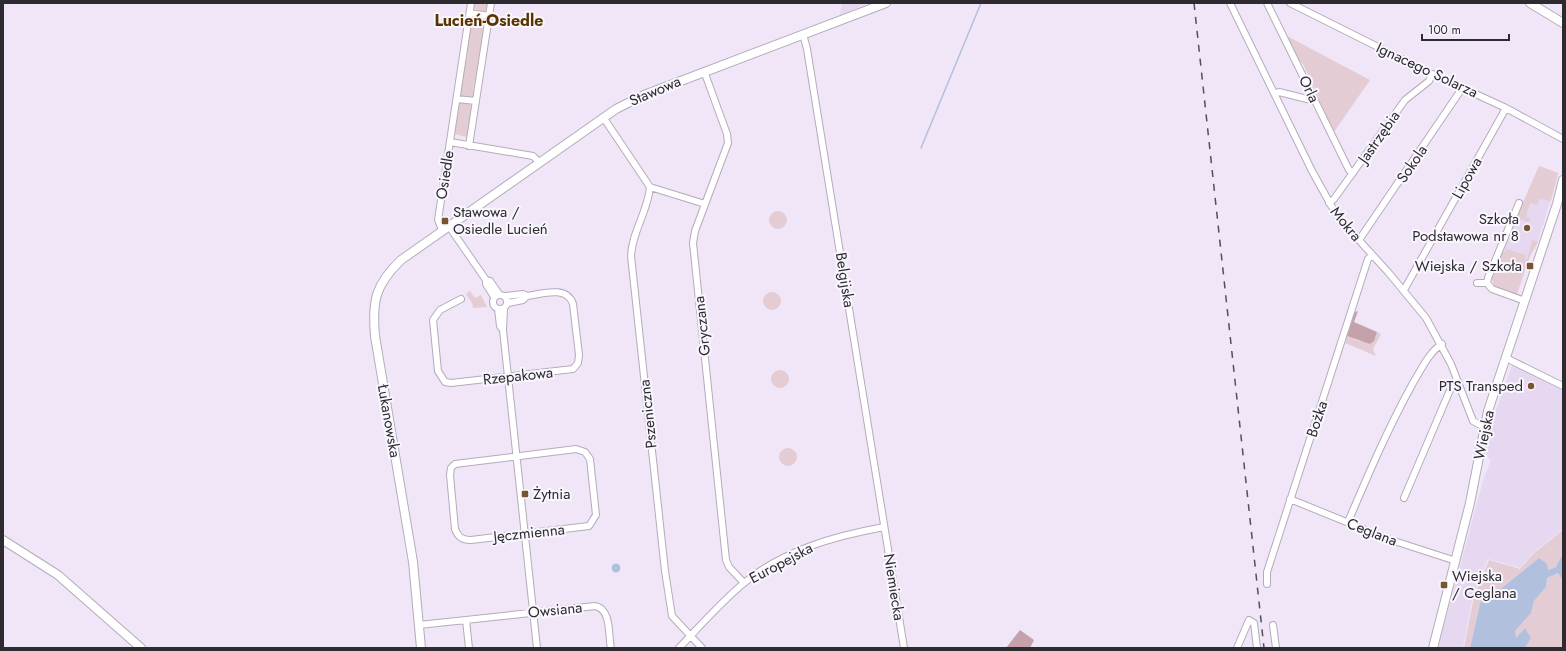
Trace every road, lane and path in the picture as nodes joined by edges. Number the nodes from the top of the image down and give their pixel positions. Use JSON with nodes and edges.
{"nodes":[{"id":1,"x":471,"y":3,"type":"edge"},
{"id":2,"x":491,"y":3,"type":"edge"},
{"id":3,"x":886,"y":3,"type":"edge"},
{"id":4,"x":1230,"y":3,"type":"edge"},
{"id":5,"x":1267,"y":3,"type":"edge"},
{"id":6,"x":1290,"y":3,"type":"edge"},
{"id":7,"x":1530,"y":3,"type":"edge"},
{"id":8,"x":470,"y":13,"type":"junction"},
{"id":9,"x":489,"y":16,"type":"junction"},
{"id":10,"x":1563,"y":23,"type":"edge"},
{"id":11,"x":803,"y":34,"type":"junction"},
{"id":12,"x":704,"y":71,"type":"junction"},
{"id":13,"x":1432,"y":74,"type":"junction"},
{"id":14,"x":1463,"y":87,"type":"junction"},
{"id":15,"x":1275,"y":94,"type":"junction"},
{"id":16,"x":457,"y":99,"type":"junction"},
{"id":17,"x":476,"y":101,"type":"junction"},
{"id":18,"x":1315,"y":101,"type":"junction"},
{"id":19,"x":1506,"y":108,"type":"junction"},
{"id":20,"x":602,"y":117,"type":"junction"},
{"id":21,"x":1563,"y":139,"type":"edge"},
{"id":22,"x":450,"y":142,"type":"junction"},
{"id":23,"x":468,"y":146,"type":"junction"},
{"id":24,"x":539,"y":162,"type":"junction"},
{"id":25,"x":1353,"y":173,"type":"junction"},
{"id":26,"x":1563,"y":180,"type":"edge"},
{"id":27,"x":650,"y":187,"type":"junction"},
{"id":28,"x":1329,"y":203,"type":"junction"},
{"id":29,"x":1519,"y":203,"type":"dead end"},
{"id":30,"x":705,"y":204,"type":"junction"},
{"id":31,"x":445,"y":228,"type":"junction"},
{"id":32,"x":1359,"y":240,"type":"junction"},
{"id":33,"x":1372,"y":255,"type":"junction"},
{"id":34,"x":1477,"y":283,"type":"dead end"},
{"id":35,"x":1487,"y":283,"type":"junction"},
{"id":36,"x":1404,"y":290,"type":"junction"},
{"id":37,"x":500,"y":296,"type":"junction"},
{"id":38,"x":527,"y":296,"type":"junction"},
{"id":39,"x":461,"y":299,"type":"dead end"},
{"id":40,"x":1525,"y":301,"type":"junction"},
{"id":41,"x":503,"y":306,"type":"junction"},
{"id":42,"x":1442,"y":344,"type":"junction"},
{"id":43,"x":1506,"y":358,"type":"junction"},
{"id":44,"x":508,"y":378,"type":"junction"},
{"id":45,"x":1458,"y":381,"type":"junction"},
{"id":46,"x":1563,"y":386,"type":"edge"},
{"id":47,"x":1484,"y":428,"type":"junction"},
{"id":48,"x":516,"y":456,"type":"junction"},
{"id":49,"x":1404,"y":498,"type":"dead end"},
{"id":50,"x":1290,"y":499,"type":"junction"},
{"id":51,"x":1348,"y":522,"type":"junction"},
{"id":52,"x":884,"y":527,"type":"junction"},
{"id":53,"x":525,"y":534,"type":"junction"},
{"id":54,"x":3,"y":540,"type":"edge"},
{"id":55,"x":1456,"y":561,"type":"junction"},
{"id":56,"x":744,"y":583,"type":"junction"},
{"id":57,"x":1267,"y":584,"type":"dead end"},
{"id":58,"x":534,"y":613,"type":"junction"},
{"id":59,"x":466,"y":620,"type":"junction"},
{"id":60,"x":419,"y":625,"type":"junction"},
{"id":61,"x":1273,"y":625,"type":"dead end"},
{"id":62,"x":691,"y":636,"type":"junction"},
{"id":63,"x":142,"y":648,"type":"edge"},
{"id":64,"x":421,"y":648,"type":"edge"},
{"id":65,"x":468,"y":648,"type":"edge"},
{"id":66,"x":538,"y":648,"type":"edge"},
{"id":67,"x":611,"y":648,"type":"edge"},
{"id":68,"x":679,"y":648,"type":"edge"},
{"id":69,"x":702,"y":648,"type":"edge"},
{"id":70,"x":904,"y":648,"type":"edge"},
{"id":71,"x":1237,"y":648,"type":"edge"},
{"id":72,"x":1257,"y":648,"type":"edge"},
{"id":73,"x":1276,"y":648,"type":"edge"},
{"id":74,"x":1433,"y":648,"type":"edge"}],
"edges":[{"from":1,"to":8,"type":"street","name":"Osiedle"},
{"from":2,"to":9,"type":"street","name":"Osiedle"},
{"from":3,"to":11,"type":"street","name":"Stawowa"},
{"from":4,"to":15,"type":"street","name":"Mokra"},
{"from":5,"to":18,"type":"street","name":"Orla"},
{"from":6,"to":13,"type":"street","name":"Ignacego Solarza"},
{"from":7,"to":10,"type":"street"},
{"from":8,"to":9,"type":"street"},
{"from":8,"to":16,"type":"street","name":"Osiedle"},
{"from":9,"to":17,"type":"street","name":"Osiedle"},
{"from":11,"to":12,"type":"street","name":"Stawowa"},
{"from":11,"to":52,"type":"street","name":"Belgijska"},
{"from":12,"to":20,"type":"street","name":"Stawowa"},
{"from":12,"to":30,"type":"street","name":"Gryczana"},
{"from":13,"to":14,"type":"street","name":"Ignacego Solarza"},
{"from":13,"to":25,"type":"street","name":"Jastrzębia"},
{"from":14,"to":19,"type":"street","name":"Ignacego Solarza"},
{"from":14,"to":32,"type":"street","name":"Sokola"},
{"from":15,"to":18,"type":"street"},
{"from":15,"to":28,"type":"street","name":"Mokra"},
{"from":16,"to":17,"type":"street"},
{"from":16,"to":22,"type":"street","name":"Osiedle"},
{"from":17,"to":23,"type":"street","name":"Osiedle"},
{"from":18,"to":25,"type":"street","name":"Orla"},
{"from":19,"to":21,"type":"street","name":"Ignacego Solarza"},
{"from":19,"to":36,"type":"street","name":"Lipowa"},
{"from":20,"to":24,"type":"street","name":"Stawowa"},
{"from":20,"to":27,"type":"street"},
{"from":22,"to":23,"type":"street","name":"Osiedle"},
{"from":22,"to":31,"type":"street","name":"Osiedle"},
{"from":23,"to":24,"type":"street","name":"Osiedle"},
{"from":24,"to":31,"type":"street","name":"Stawowa"},
{"from":25,"to":28,"type":"street","name":"Jastrzębia"},
{"from":26,"to":40,"type":"street","name":"Wiejska"},
{"from":27,"to":30,"type":"street"},
{"from":27,"to":62,"type":"street","name":"Pszeniczna"},
{"from":28,"to":32,"type":"street","name":"Mokra"},
{"from":29,"to":35,"type":"street"},
{"from":30,"to":56,"type":"street","name":"Gryczana"},
{"from":31,"to":37,"type":"street"},
{"from":31,"to":60,"type":"street","name":"Łukanowska"},
{"from":32,"to":33,"type":"street","name":"Mokra"},
{"from":33,"to":36,"type":"street","name":"Mokra"},
{"from":33,"to":50,"type":"street","name":"Bożka"},
{"from":34,"to":35,"type":"street"},
{"from":35,"to":40,"type":"street"},
{"from":36,"to":42,"type":"street","name":"Mokra"},
{"from":37,"to":38,"type":"street","name":"Rzepakowa"},
{"from":37,"to":41,"type":"street"},
{"from":37,"to":41,"type":"street"},
{"from":38,"to":41,"type":"street","name":"Rzepakowa"},
{"from":38,"to":44,"type":"street","name":"Rzepakowa"},
{"from":39,"to":44,"type":"street","name":"Rzepakowa"},
{"from":40,"to":43,"type":"street","name":"Wiejska"},
{"from":41,"to":44,"type":"street"},
{"from":42,"to":45,"type":"street","name":"Mokra"},
{"from":42,"to":51,"type":"street"},
{"from":43,"to":46,"type":"street"},
{"from":43,"to":47,"type":"street","name":"Wiejska"},
{"from":44,"to":48,"type":"street"},
{"from":45,"to":47,"type":"street","name":"Mokra"},
{"from":45,"to":49,"type":"street"},
{"from":47,"to":55,"type":"street","name":"Wiejska"},
{"from":48,"to":53,"type":"street"},
{"from":48,"to":53,"type":"street","name":"Jęczmienna"},
{"from":48,"to":53,"type":"street","name":"Jęczmienna"},
{"from":50,"to":51,"type":"street","name":"Ceglana"},
{"from":50,"to":57,"type":"street","name":"Bożka"},
{"from":51,"to":55,"type":"street","name":"Ceglana"},
{"from":52,"to":56,"type":"street","name":"Europejska"},
{"from":52,"to":70,"type":"street","name":"Niemiecka"},
{"from":53,"to":58,"type":"street"},
{"from":54,"to":63,"type":"street"},
{"from":55,"to":74,"type":"street","name":"Wiejska"},
{"from":56,"to":62,"type":"street","name":"Europejska"},
{"from":58,"to":59,"type":"street","name":"Owsiana"},
{"from":58,"to":66,"type":"street"},
{"from":58,"to":67,"type":"street","name":"Owsiana"},
{"from":59,"to":60,"type":"street","name":"Owsiana"},
{"from":59,"to":65,"type":"street"},
{"from":60,"to":64,"type":"street","name":"Łukanowska"},
{"from":61,"to":73,"type":"street"},
{"from":62,"to":68,"type":"street","name":"Europejska"},
{"from":62,"to":69,"type":"street","name":"Pszeniczna"},
{"from":71,"to":72,"type":"street"}]}
